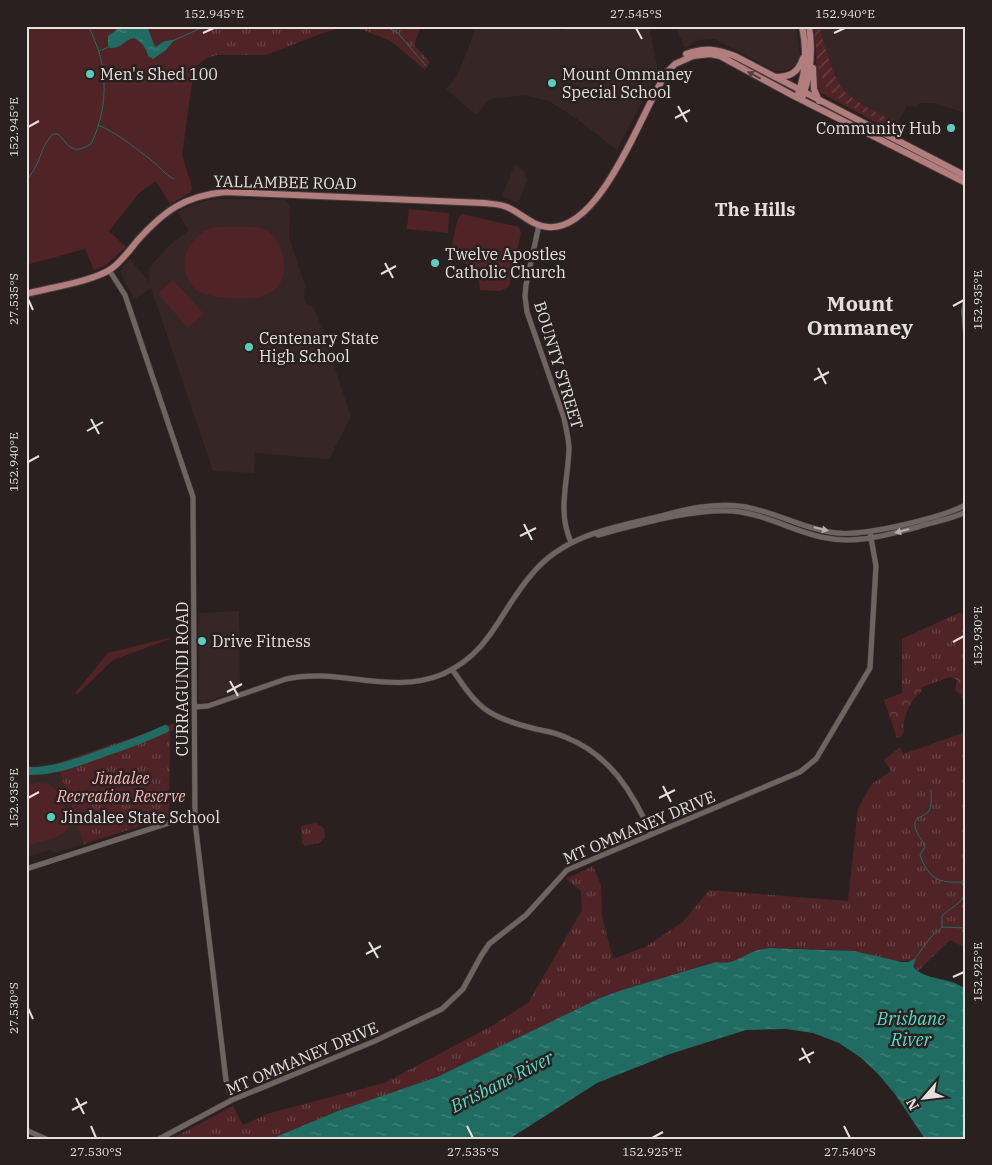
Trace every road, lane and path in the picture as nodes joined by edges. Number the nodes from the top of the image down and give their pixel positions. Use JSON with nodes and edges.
{"nodes":[{"id":1,"x":802,"y":26,"type":"edge"},
{"id":2,"x":809,"y":26,"type":"edge"},
{"id":3,"x":805,"y":47,"type":"junction"},
{"id":4,"x":812,"y":60,"type":"junction"},
{"id":5,"x":773,"y":77,"type":"junction"},
{"id":6,"x":800,"y":94,"type":"junction"},
{"id":7,"x":819,"y":101,"type":"junction"},
{"id":8,"x":902,"y":127,"type":"dead end"},
{"id":9,"x":873,"y":128,"type":"junction"},
{"id":10,"x":965,"y":175,"type":"edge"},
{"id":11,"x":966,"y":183,"type":"edge"},
{"id":12,"x":539,"y":225,"type":"junction"},
{"id":13,"x":110,"y":270,"type":"junction"},
{"id":14,"x":26,"y":294,"type":"edge"},
{"id":15,"x":966,"y":298,"type":"edge"},
{"id":16,"x":966,"y":338,"type":"edge"},
{"id":17,"x":966,"y":505,"type":"edge"},
{"id":18,"x":966,"y":512,"type":"edge"},
{"id":19,"x":870,"y":532,"type":"junction"},
{"id":20,"x":872,"y":538,"type":"junction"},
{"id":21,"x":571,"y":542,"type":"junction"},
{"id":22,"x":452,"y":669,"type":"junction"},
{"id":23,"x":195,"y":707,"type":"junction"},
{"id":24,"x":195,"y":817,"type":"junction"},
{"id":25,"x":650,"y":834,"type":"junction"},
{"id":26,"x":26,"y":869,"type":"edge"},
{"id":27,"x":232,"y":1100,"type":"junction"},
{"id":28,"x":26,"y":1130,"type":"edge"},
{"id":29,"x":46,"y":1139,"type":"edge"},
{"id":30,"x":158,"y":1139,"type":"edge"}],
"edges":[{"from":1,"to":3,"type":"main road"},
{"from":2,"to":4,"type":"main road"},
{"from":3,"to":5,"type":"main road"},
{"from":3,"to":6,"type":"main road"},
{"from":4,"to":6,"type":"main road"},
{"from":4,"to":7,"type":"main road"},
{"from":5,"to":6,"type":"main road"},
{"from":5,"to":12,"type":"main road"},
{"from":6,"to":7,"type":"main road"},
{"from":6,"to":11,"type":"main road"},
{"from":6,"to":12,"type":"main road","one_way":true},
{"from":7,"to":9,"type":"main road"},
{"from":8,"to":9,"type":"main road"},
{"from":9,"to":10,"type":"main road"},
{"from":12,"to":13,"type":"main road","name":"YALLAMBEE ROAD"},
{"from":12,"to":21,"type":"street","name":"BOUNTY STREET"},
{"from":13,"to":14,"type":"main road","name":"YALLAMBEE ROAD"},
{"from":13,"to":23,"type":"street","name":"CURRAGUNDI ROAD"},
{"from":15,"to":16,"type":"street"},
{"from":17,"to":19,"type":"street"},
{"from":18,"to":20,"type":"street","one_way":true},
{"from":19,"to":20,"type":"street","name":"MT OMMANEY DRIVE"},
{"from":21,"to":19,"type":"street","one_way":true},
{"from":20,"to":21,"type":"street"},
{"from":20,"to":25,"type":"street","name":"MT OMMANEY DRIVE"},
{"from":21,"to":22,"type":"street"},
{"from":22,"to":23,"type":"street"},
{"from":22,"to":25,"type":"street"},
{"from":23,"to":24,"type":"street","name":"CURRAGUNDI ROAD"},
{"from":24,"to":26,"type":"street"},
{"from":24,"to":27,"type":"street","name":"CURRAGUNDI ROAD"},
{"from":25,"to":27,"type":"street","name":"MT OMMANEY DRIVE"},
{"from":27,"to":30,"type":"street","name":"MT OMMANEY DRIVE"},
{"from":28,"to":29,"type":"street"}]}
